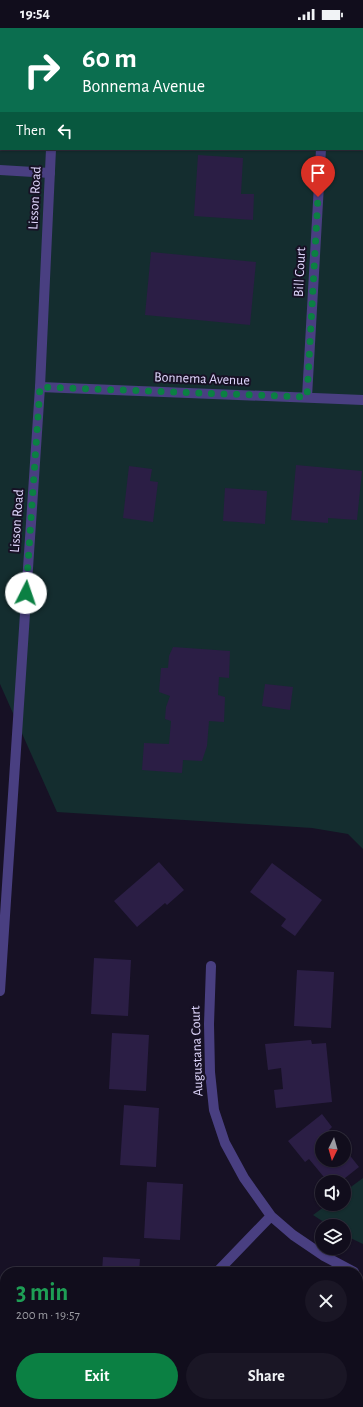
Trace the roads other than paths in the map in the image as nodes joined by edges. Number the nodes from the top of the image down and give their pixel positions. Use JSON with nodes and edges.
{"nodes":[{"id":1,"x":51,"y":150,"type":"edge"},
{"id":2,"x":321,"y":150,"type":"edge"},
{"id":3,"x":0,"y":170,"type":"edge"},
{"id":4,"x":50,"y":173,"type":"junction"},
{"id":5,"x":40,"y":387,"type":"junction"},
{"id":6,"x":307,"y":397,"type":"junction"},
{"id":7,"x":363,"y":400,"type":"edge"},
{"id":8,"x":211,"y":966,"type":"dead end"},
{"id":9,"x":0,"y":991,"type":"edge"},
{"id":10,"x":271,"y":1216,"type":"junction"},
{"id":11,"x":222,"y":1267,"type":"edge"},
{"id":12,"x":345,"y":1267,"type":"edge"}],
"edges":[{"from":1,"to":4,"type":"street","name":"Lisson Road"},
{"from":2,"to":6,"type":"street","name":"Bill Court"},
{"from":3,"to":4,"type":"street"},
{"from":4,"to":5,"type":"street","name":"Lisson Road"},
{"from":5,"to":6,"type":"street","name":"Bonnema Avenue"},
{"from":5,"to":9,"type":"street","name":"Lisson Road"},
{"from":6,"to":7,"type":"street","name":"Bonnema Avenue"},
{"from":8,"to":10,"type":"street","name":"Augustana Court"},
{"from":10,"to":11,"type":"street"},
{"from":10,"to":12,"type":"street","name":"Augustana Court"}]}
